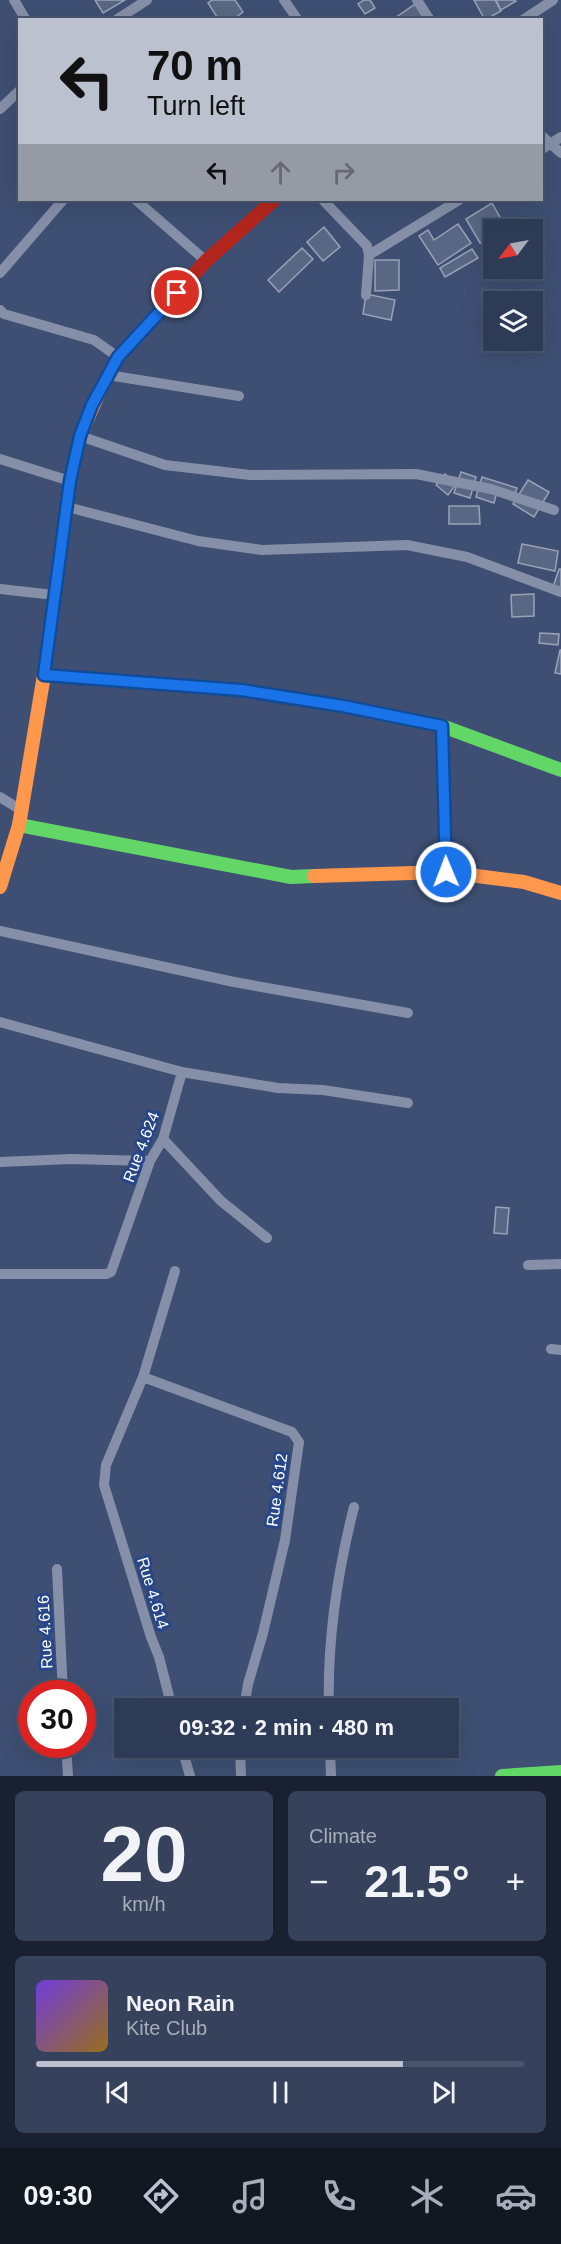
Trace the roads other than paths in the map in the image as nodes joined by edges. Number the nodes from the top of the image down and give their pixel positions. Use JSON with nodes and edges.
{"nodes":[{"id":1,"x":15,"y":0,"type":"edge"},
{"id":2,"x":147,"y":0,"type":"edge"},
{"id":3,"x":285,"y":0,"type":"edge"},
{"id":4,"x":417,"y":0,"type":"edge"},
{"id":5,"x":553,"y":0,"type":"edge"},
{"id":6,"x":540,"y":4,"type":"edge"},
{"id":7,"x":25,"y":18,"type":"edge"},
{"id":8,"x":119,"y":18,"type":"edge"},
{"id":9,"x":297,"y":18,"type":"edge"},
{"id":10,"x":429,"y":18,"type":"edge"},
{"id":11,"x":525,"y":18,"type":"edge"},
{"id":12,"x":18,"y":93,"type":"edge"},
{"id":13,"x":0,"y":109,"type":"edge"},
{"id":14,"x":561,"y":137,"type":"edge"},
{"id":15,"x":544,"y":143,"type":"edge"},
{"id":16,"x":561,"y":153,"type":"edge"},
{"id":17,"x":62,"y":201,"type":"edge"},
{"id":18,"x":137,"y":201,"type":"edge"},
{"id":19,"x":273,"y":201,"type":"edge"},
{"id":20,"x":324,"y":201,"type":"edge"},
{"id":21,"x":457,"y":201,"type":"edge"},
{"id":22,"x":369,"y":255,"type":"junction"},
{"id":23,"x":206,"y":261,"type":"junction"},
{"id":24,"x":0,"y":273,"type":"edge"},
{"id":25,"x":366,"y":295,"type":"dead end"},
{"id":26,"x":1,"y":315,"type":"edge"},
{"id":27,"x":118,"y":357,"type":"junction"},
{"id":28,"x":108,"y":375,"type":"junction"},
{"id":29,"x":239,"y":396,"type":"dead end"},
{"id":30,"x":80,"y":436,"type":"junction"},
{"id":31,"x":0,"y":459,"type":"edge"},
{"id":32,"x":70,"y":481,"type":"junction"},
{"id":33,"x":67,"y":507,"type":"junction"},
{"id":34,"x":555,"y":510,"type":"dead end"},
{"id":35,"x":0,"y":589,"type":"edge"},
{"id":36,"x":561,"y":592,"type":"edge"},
{"id":37,"x":54,"y":595,"type":"junction"},
{"id":38,"x":44,"y":675,"type":"junction"},
{"id":39,"x":442,"y":726,"type":"junction"},
{"id":40,"x":561,"y":770,"type":"edge"},
{"id":41,"x":0,"y":797,"type":"edge"},
{"id":42,"x":21,"y":810,"type":"junction"},
{"id":43,"x":19,"y":825,"type":"junction"},
{"id":44,"x":446,"y":872,"type":"junction"},
{"id":45,"x":1,"y":881,"type":"edge"},
{"id":46,"x":561,"y":892,"type":"edge"},
{"id":47,"x":0,"y":931,"type":"edge"},
{"id":48,"x":408,"y":1013,"type":"dead end"},
{"id":49,"x":0,"y":1022,"type":"edge"},
{"id":50,"x":182,"y":1072,"type":"junction"},
{"id":51,"x":408,"y":1103,"type":"dead end"},
{"id":52,"x":163,"y":1139,"type":"junction"},
{"id":53,"x":150,"y":1161,"type":"junction"},
{"id":54,"x":0,"y":1162,"type":"edge"},
{"id":55,"x":267,"y":1238,"type":"dead end"},
{"id":56,"x":561,"y":1264,"type":"edge"},
{"id":57,"x":528,"y":1265,"type":"dead end"},
{"id":58,"x":175,"y":1271,"type":"dead end"},
{"id":59,"x":0,"y":1274,"type":"edge"},
{"id":60,"x":142,"y":1377,"type":"junction"},
{"id":61,"x":354,"y":1507,"type":"dead end"},
{"id":62,"x":57,"y":1569,"type":"dead end"},
{"id":63,"x":62,"y":1680,"type":"edge"},
{"id":64,"x":169,"y":1698,"type":"edge"},
{"id":65,"x":246,"y":1698,"type":"edge"},
{"id":66,"x":329,"y":1698,"type":"edge"},
{"id":67,"x":67,"y":1758,"type":"edge"},
{"id":68,"x":185,"y":1758,"type":"edge"},
{"id":69,"x":240,"y":1758,"type":"edge"},
{"id":70,"x":330,"y":1758,"type":"edge"},
{"id":71,"x":561,"y":1772,"type":"edge"},
{"id":72,"x":68,"y":1776,"type":"edge"},
{"id":73,"x":190,"y":1776,"type":"edge"},
{"id":74,"x":241,"y":1776,"type":"edge"},
{"id":75,"x":330,"y":1776,"type":"edge"},
{"id":76,"x":502,"y":1776,"type":"edge"}],
"edges":[{"from":1,"to":7,"type":"street"},
{"from":2,"to":8,"type":"street"},
{"from":3,"to":9,"type":"street"},
{"from":4,"to":10,"type":"street"},
{"from":5,"to":6,"type":"street"},
{"from":6,"to":11,"type":"street"},
{"from":12,"to":13,"type":"street"},
{"from":14,"to":15,"type":"street"},
{"from":15,"to":16,"type":"street"},
{"from":17,"to":24,"type":"street"},
{"from":18,"to":23,"type":"street"},
{"from":19,"to":23,"type":"main road"},
{"from":20,"to":22,"type":"street"},
{"from":21,"to":22,"type":"street"},
{"from":22,"to":25,"type":"street"},
{"from":23,"to":27,"type":"main road"},
{"from":26,"to":27,"type":"street"},
{"from":27,"to":28,"type":"main road"},
{"from":28,"to":29,"type":"street"},
{"from":28,"to":30,"type":"main road"},
{"from":30,"to":32,"type":"main road"},
{"from":30,"to":34,"type":"street"},
{"from":31,"to":32,"type":"street"},
{"from":32,"to":33,"type":"main road"},
{"from":33,"to":36,"type":"street"},
{"from":33,"to":37,"type":"main road"},
{"from":35,"to":37,"type":"street"},
{"from":37,"to":38,"type":"main road"},
{"from":38,"to":39,"type":"main road"},
{"from":38,"to":42,"type":"main road"},
{"from":39,"to":40,"type":"main road"},
{"from":39,"to":44,"type":"street"},
{"from":41,"to":42,"type":"street"},
{"from":42,"to":43,"type":"main road"},
{"from":43,"to":44,"type":"main road"},
{"from":43,"to":45,"type":"main road"},
{"from":44,"to":46,"type":"main road"},
{"from":47,"to":48,"type":"street"},
{"from":49,"to":50,"type":"street"},
{"from":50,"to":51,"type":"street"},
{"from":50,"to":52,"type":"street","name":"Rue 4.624"},
{"from":52,"to":53,"type":"street","name":"Rue 4.624"},
{"from":52,"to":55,"type":"street"},
{"from":53,"to":54,"type":"street"},
{"from":53,"to":59,"type":"street","name":"Rue 4.624"},
{"from":56,"to":57,"type":"street"},
{"from":58,"to":60,"type":"street"},
{"from":60,"to":64,"type":"street","name":"Rue 4.614"},
{"from":60,"to":65,"type":"street","name":"Rue 4.612"},
{"from":61,"to":66,"type":"street"},
{"from":62,"to":63,"type":"street","name":"Rue 4.616"},
{"from":67,"to":72,"type":"street"},
{"from":68,"to":73,"type":"street"},
{"from":69,"to":74,"type":"street"},
{"from":70,"to":75,"type":"street"},
{"from":71,"to":76,"type":"main road"}]}
